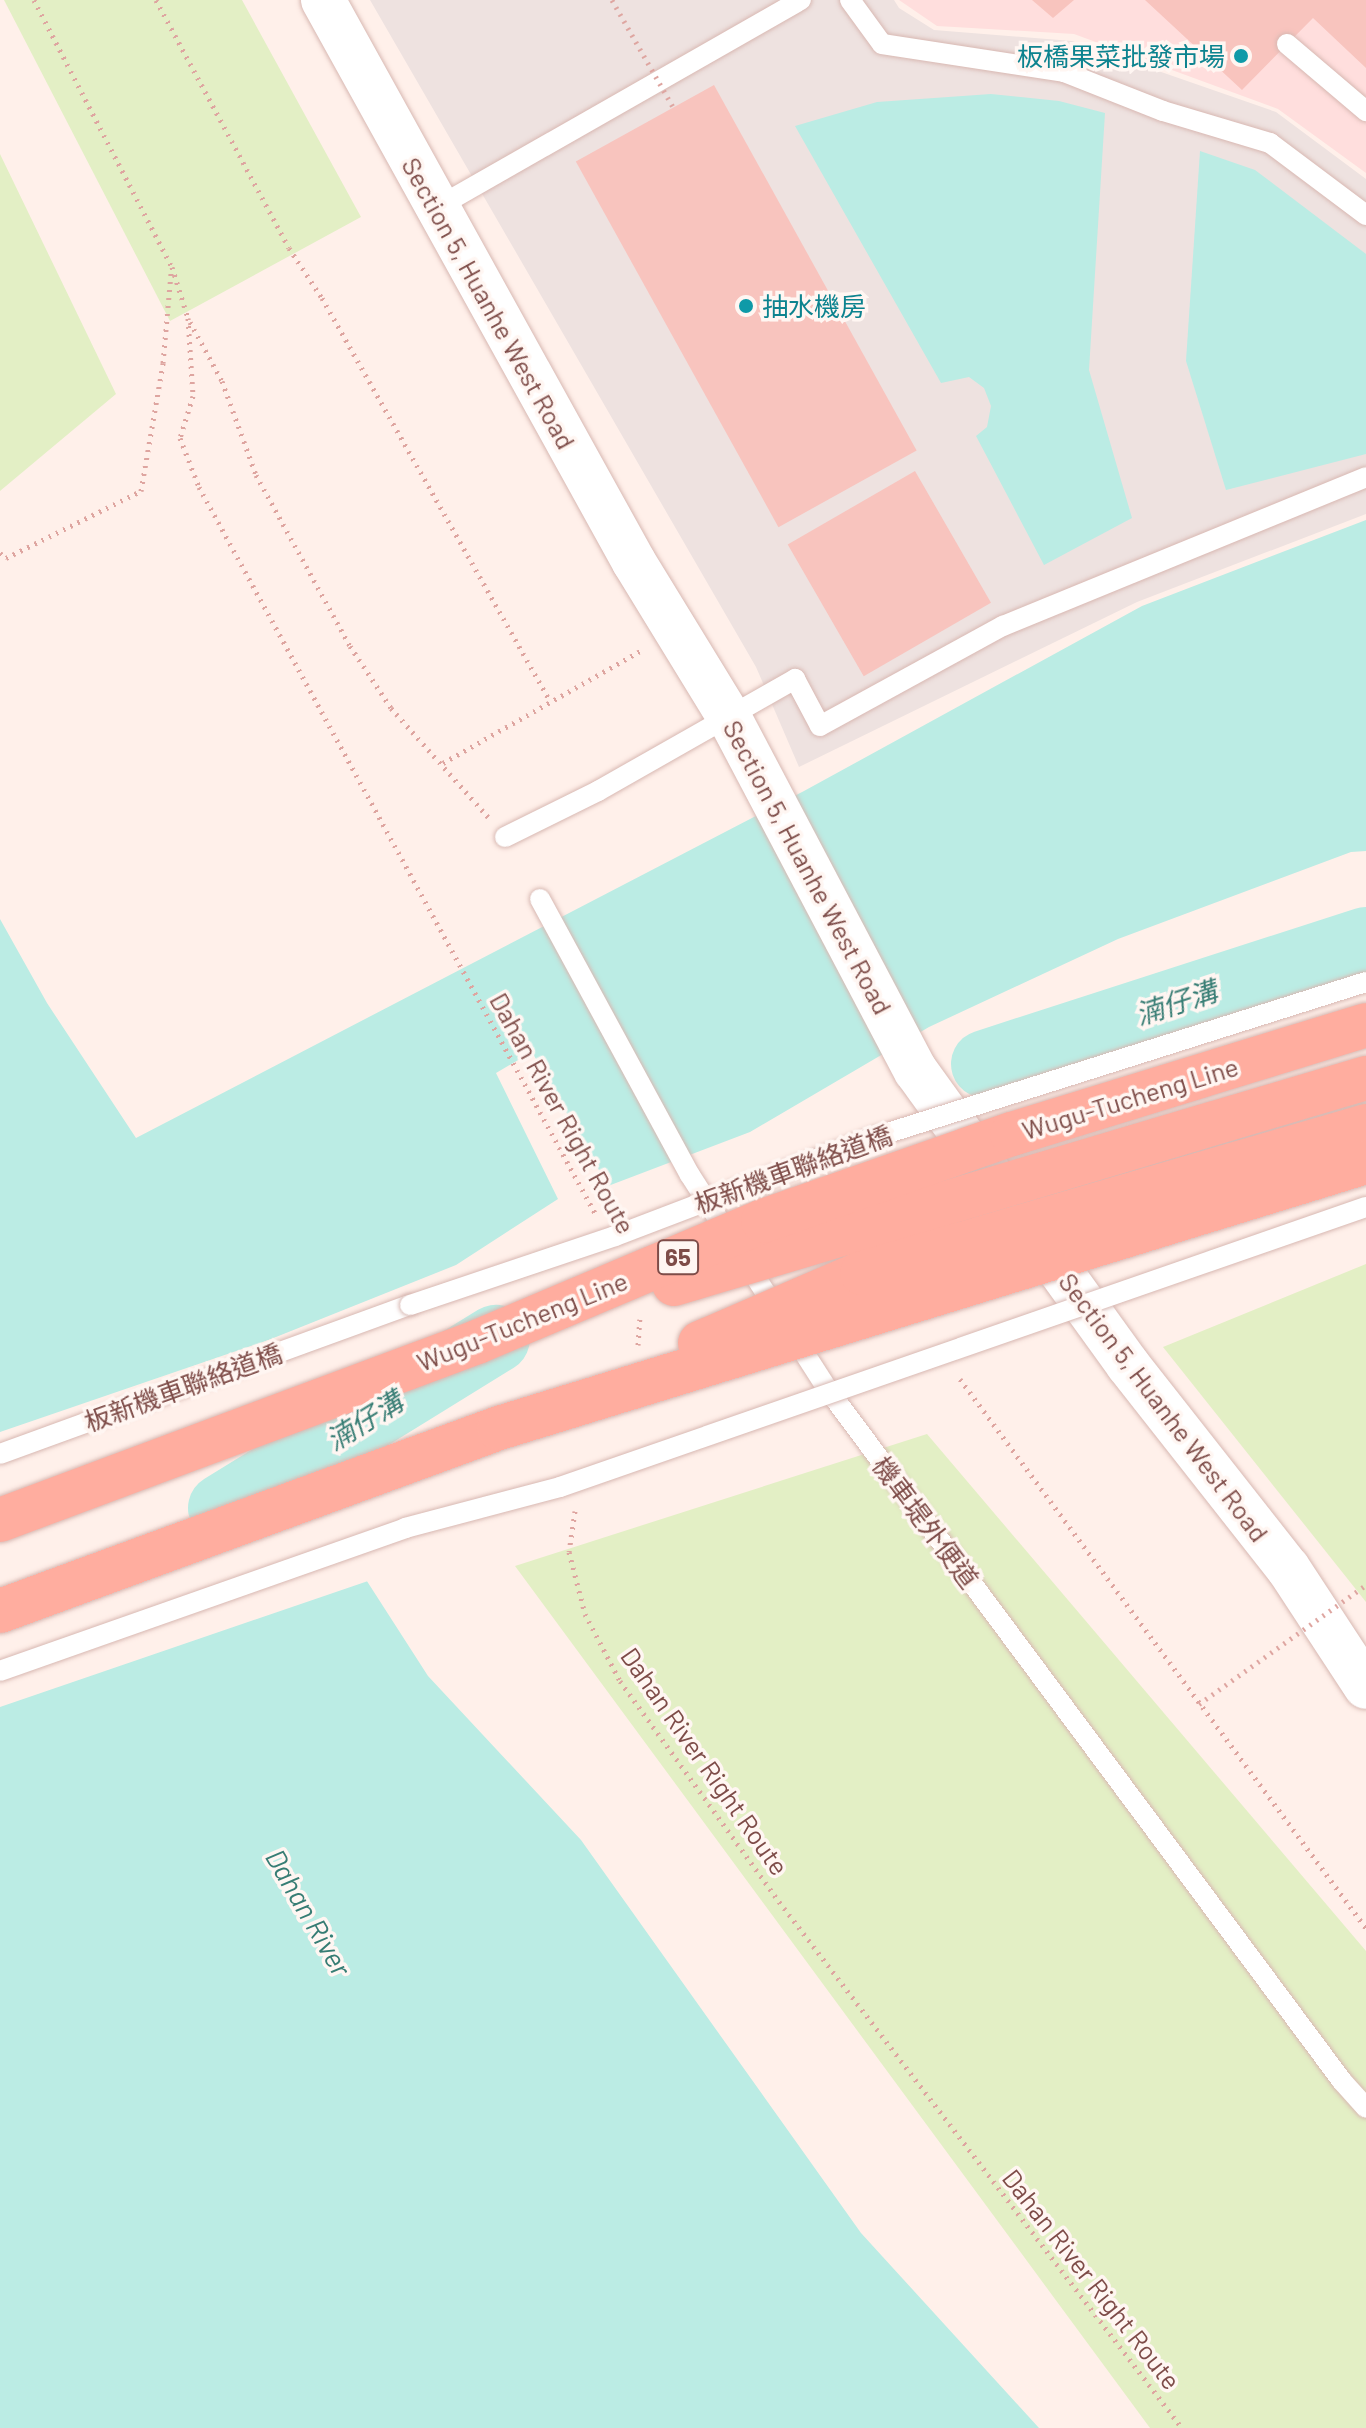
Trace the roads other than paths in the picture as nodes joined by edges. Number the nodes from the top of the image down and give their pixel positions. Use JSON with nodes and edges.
{"nodes":[{"id":1,"x":323,"y":0,"type":"edge"},
{"id":2,"x":801,"y":0,"type":"edge"},
{"id":3,"x":850,"y":0,"type":"edge"},
{"id":4,"x":1287,"y":44,"type":"dead end"},
{"id":5,"x":1366,"y":111,"type":"edge"},
{"id":6,"x":436,"y":208,"type":"junction"},
{"id":7,"x":1366,"y":215,"type":"edge"},
{"id":8,"x":1366,"y":477,"type":"edge"},
{"id":9,"x":729,"y":717,"type":"junction"},
{"id":10,"x":505,"y":837,"type":"road end"},
{"id":11,"x":540,"y":899,"type":"dead end"},
{"id":12,"x":1366,"y":982,"type":"edge"},
{"id":13,"x":1366,"y":1025,"type":"edge"},
{"id":14,"x":1366,"y":1078,"type":"edge"},
{"id":15,"x":1366,"y":1126,"type":"edge"},
{"id":16,"x":1366,"y":1162,"type":"edge"},
{"id":17,"x":1366,"y":1207,"type":"edge"},
{"id":18,"x":477,"y":1342,"type":"junction"},
{"id":19,"x":499,"y":1428,"type":"junction"},
{"id":20,"x":0,"y":1454,"type":"edge"},
{"id":21,"x":0,"y":1520,"type":"edge"},
{"id":22,"x":0,"y":1611,"type":"edge"},
{"id":23,"x":0,"y":1671,"type":"edge"},
{"id":24,"x":1366,"y":1687,"type":"edge"},
{"id":25,"x":1366,"y":2108,"type":"edge"}],
"edges":[{"from":1,"to":6,"type":"street","name":"Section 5, Huanhe West Road"},
{"from":2,"to":6,"type":"lane"},
{"from":3,"to":7,"type":"lane"},
{"from":4,"to":5,"type":"lane"},
{"from":6,"to":9,"type":"street","name":"Section 5, Huanhe West Road"},
{"from":8,"to":9,"type":"lane"},
{"from":9,"to":10,"type":"lane"},
{"from":9,"to":24,"type":"street","name":"Section 5, Huanhe West Road"},
{"from":11,"to":25,"type":"lane","name":"機車堤外便道"},
{"from":12,"to":20,"type":"lane","name":"板新機車聯絡道橋","bridge":true},
{"from":13,"to":18,"type":"highway","name":"Wugu-Tucheng Line","number":"65","bridge":true},
{"from":14,"to":18,"type":"highway","bridge":true},
{"from":15,"to":19,"type":"highway","bridge":true},
{"from":16,"to":19,"type":"highway","bridge":true},
{"from":17,"to":23,"type":"lane","bridge":true},
{"from":18,"to":21,"type":"highway","name":"Wugu-Tucheng Line","number":"65","bridge":true},
{"from":19,"to":22,"type":"highway","bridge":true}]}
